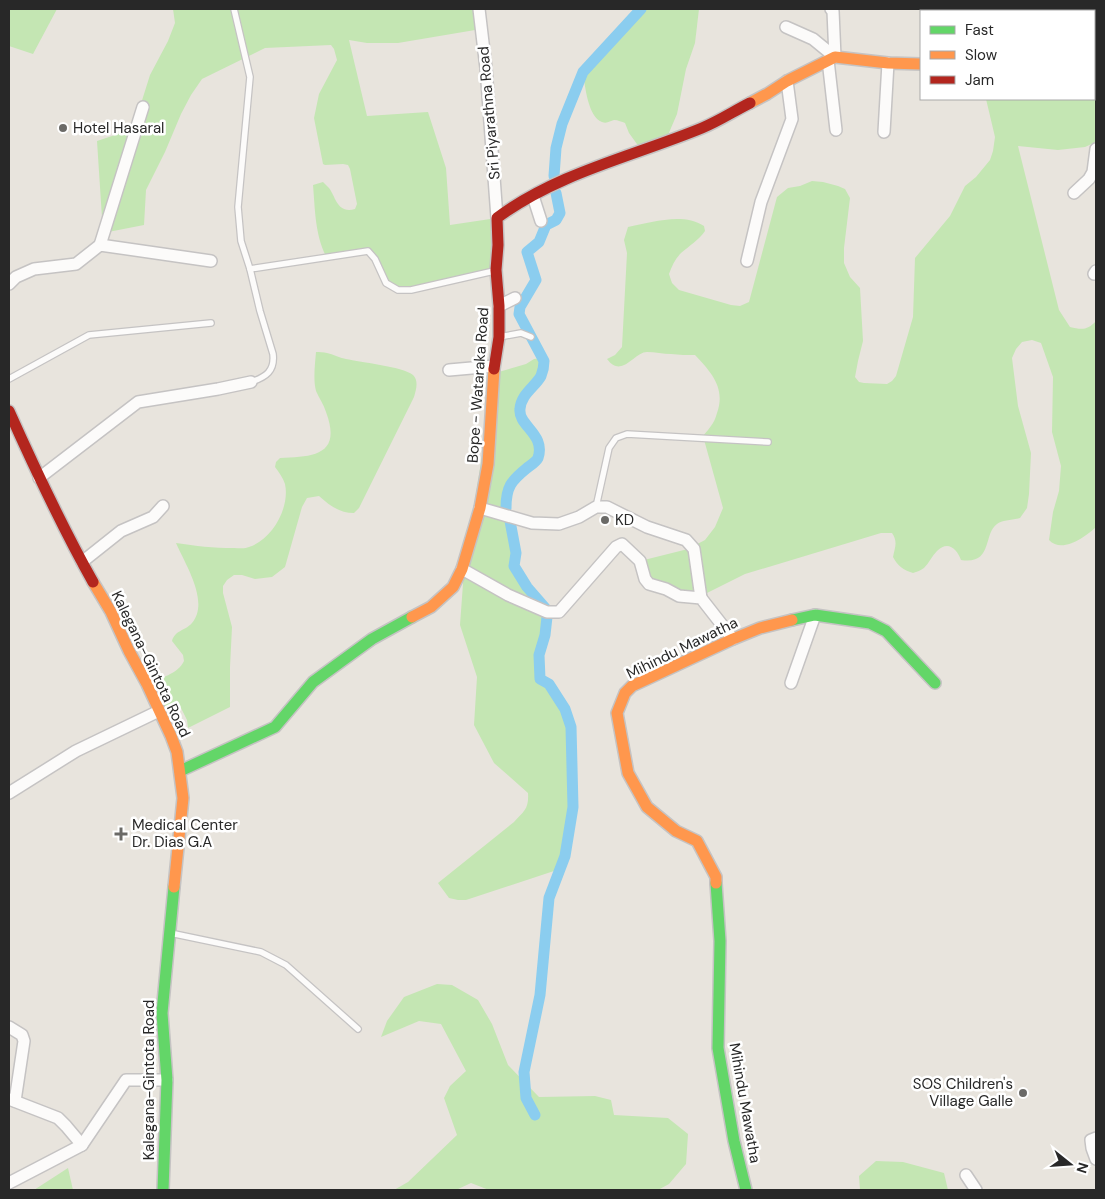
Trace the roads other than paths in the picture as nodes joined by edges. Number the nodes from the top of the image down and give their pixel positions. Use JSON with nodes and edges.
{"nodes":[{"id":1,"x":234,"y":9,"type":"edge"},
{"id":2,"x":479,"y":9,"type":"edge"},
{"id":3,"x":831,"y":9,"type":"edge"},
{"id":4,"x":786,"y":27,"type":"dead end"},
{"id":5,"x":831,"y":58,"type":"junction"},
{"id":6,"x":888,"y":62,"type":"junction"},
{"id":7,"x":920,"y":64,"type":"edge"},
{"id":8,"x":788,"y":81,"type":"junction"},
{"id":9,"x":143,"y":107,"type":"dead end"},
{"id":10,"x":836,"y":130,"type":"dead end"},
{"id":11,"x":884,"y":132,"type":"dead end"},
{"id":12,"x":1096,"y":149,"type":"edge"},
{"id":13,"x":1093,"y":182,"type":"edge"},
{"id":14,"x":1074,"y":193,"type":"dead end"},
{"id":15,"x":533,"y":196,"type":"junction"},
{"id":16,"x":497,"y":218,"type":"junction"},
{"id":17,"x":541,"y":221,"type":"dead end"},
{"id":18,"x":100,"y":245,"type":"junction"},
{"id":19,"x":211,"y":261,"type":"dead end"},
{"id":20,"x":748,"y":261,"type":"dead end"},
{"id":21,"x":250,"y":269,"type":"junction"},
{"id":22,"x":496,"y":270,"type":"junction"},
{"id":23,"x":9,"y":284,"type":"edge"},
{"id":24,"x":515,"y":298,"type":"dead end"},
{"id":25,"x":499,"y":306,"type":"junction"},
{"id":26,"x":211,"y":323,"type":"dead end"},
{"id":27,"x":499,"y":337,"type":"junction"},
{"id":28,"x":531,"y":338,"type":"dead end"},
{"id":29,"x":494,"y":366,"type":"junction"},
{"id":30,"x":449,"y":370,"type":"dead end"},
{"id":31,"x":9,"y":379,"type":"edge"},
{"id":32,"x":251,"y":382,"type":"joint"},
{"id":33,"x":10,"y":415,"type":"edge"},
{"id":34,"x":768,"y":442,"type":"dead end"},
{"id":35,"x":39,"y":478,"type":"junction"},
{"id":36,"x":163,"y":506,"type":"dead end"},
{"id":37,"x":596,"y":506,"type":"junction"},
{"id":38,"x":480,"y":508,"type":"junction"},
{"id":39,"x":82,"y":562,"type":"junction"},
{"id":40,"x":462,"y":569,"type":"junction"},
{"id":41,"x":701,"y":598,"type":"junction"},
{"id":42,"x":815,"y":616,"type":"junction"},
{"id":43,"x":733,"y":639,"type":"junction"},
{"id":44,"x":791,"y":683,"type":"dead end"},
{"id":45,"x":935,"y":683,"type":"dead end"},
{"id":46,"x":159,"y":711,"type":"junction"},
{"id":47,"x":180,"y":771,"type":"junction"},
{"id":48,"x":9,"y":793,"type":"edge"},
{"id":49,"x":170,"y":933,"type":"junction"},
{"id":50,"x":9,"y":1027,"type":"edge"},
{"id":51,"x":358,"y":1029,"type":"dead end"},
{"id":52,"x":167,"y":1080,"type":"junction"},
{"id":53,"x":12,"y":1100,"type":"edge"},
{"id":54,"x":1096,"y":1138,"type":"edge"},
{"id":55,"x":82,"y":1145,"type":"junction"},
{"id":56,"x":1096,"y":1159,"type":"edge"},
{"id":57,"x":966,"y":1174,"type":"dead end"},
{"id":58,"x":9,"y":1183,"type":"edge"},
{"id":59,"x":163,"y":1190,"type":"edge"},
{"id":60,"x":746,"y":1190,"type":"edge"},
{"id":61,"x":976,"y":1190,"type":"edge"}],
"edges":[{"from":1,"to":21,"type":"lane"},
{"from":2,"to":16,"type":"street","name":"Sri Piyarathna Road"},
{"from":3,"to":5,"type":"street"},
{"from":4,"to":5,"type":"street"},
{"from":5,"to":6,"type":"street"},
{"from":5,"to":8,"type":"street"},
{"from":5,"to":10,"type":"street"},
{"from":6,"to":7,"type":"street"},
{"from":6,"to":11,"type":"street"},
{"from":8,"to":15,"type":"street"},
{"from":8,"to":20,"type":"street"},
{"from":9,"to":18,"type":"street"},
{"from":12,"to":13,"type":"street"},
{"from":13,"to":14,"type":"street"},
{"from":15,"to":16,"type":"street"},
{"from":15,"to":17,"type":"street"},
{"from":16,"to":22,"type":"street","name":"Bope - Wataraka Road"},
{"from":18,"to":19,"type":"street"},
{"from":18,"to":23,"type":"street"},
{"from":21,"to":22,"type":"lane"},
{"from":21,"to":32,"type":"lane"},
{"from":22,"to":25,"type":"street","name":"Bope - Wataraka Road"},
{"from":24,"to":25,"type":"street"},
{"from":25,"to":27,"type":"street","name":"Bope - Wataraka Road"},
{"from":26,"to":31,"type":"lane"},
{"from":27,"to":28,"type":"lane"},
{"from":27,"to":29,"type":"street","name":"Bope - Wataraka Road"},
{"from":29,"to":30,"type":"street"},
{"from":29,"to":38,"type":"street","name":"Bope - Wataraka Road"},
{"from":32,"to":35,"type":"street"},
{"from":33,"to":35,"type":"street","name":"Kalegana-Gintota Road"},
{"from":34,"to":37,"type":"lane"},
{"from":35,"to":39,"type":"street","name":"Kalegana-Gintota Road"},
{"from":36,"to":39,"type":"street"},
{"from":37,"to":38,"type":"street"},
{"from":37,"to":41,"type":"street"},
{"from":38,"to":40,"type":"street","name":"Bope - Wataraka Road"},
{"from":39,"to":46,"type":"street","name":"Kalegana-Gintota Road"},
{"from":40,"to":41,"type":"street"},
{"from":40,"to":47,"type":"street","name":"Bope - Wataraka Road"},
{"from":41,"to":43,"type":"street"},
{"from":42,"to":43,"type":"street","name":"Mihindu Mawatha"},
{"from":42,"to":44,"type":"street"},
{"from":42,"to":45,"type":"street","name":"Mihindu Mawatha"},
{"from":43,"to":60,"type":"street","name":"Mihindu Mawatha"},
{"from":46,"to":47,"type":"street","name":"Kalegana-Gintota Road"},
{"from":46,"to":48,"type":"street"},
{"from":47,"to":49,"type":"street","name":"Kalegana-Gintota Road"},
{"from":49,"to":51,"type":"lane"},
{"from":49,"to":52,"type":"street","name":"Kalegana-Gintota Road"},
{"from":50,"to":53,"type":"street"},
{"from":52,"to":55,"type":"street"},
{"from":52,"to":59,"type":"street","name":"Kalegana-Gintota Road"},
{"from":53,"to":55,"type":"street"},
{"from":54,"to":56,"type":"street"},
{"from":55,"to":58,"type":"street"},
{"from":57,"to":61,"type":"street"}]}
